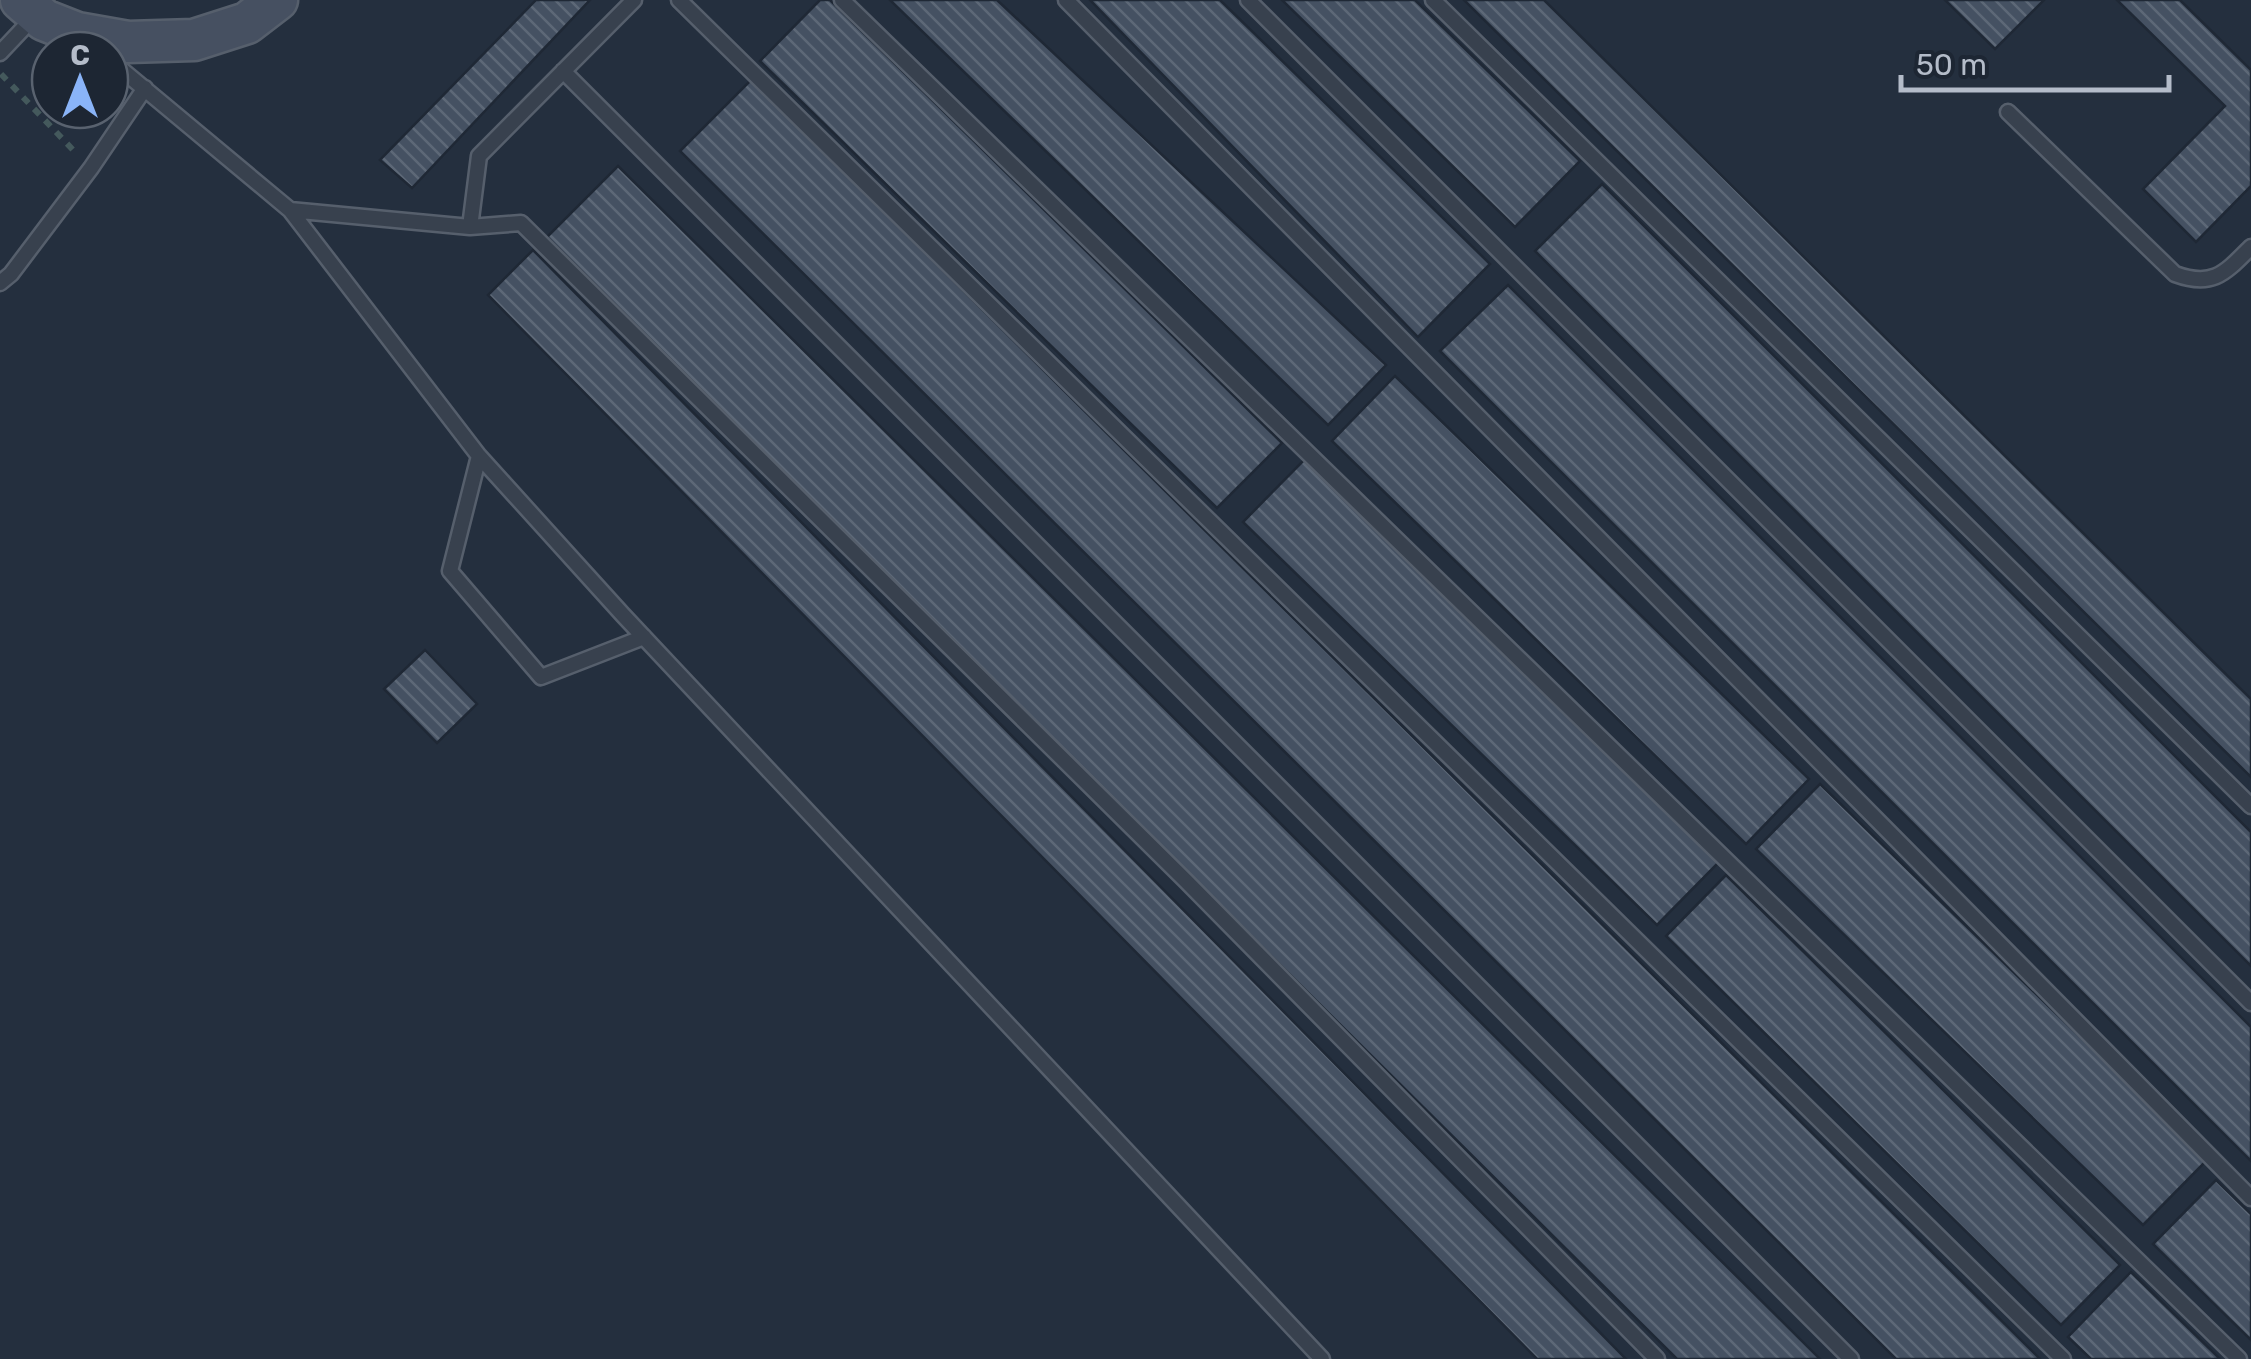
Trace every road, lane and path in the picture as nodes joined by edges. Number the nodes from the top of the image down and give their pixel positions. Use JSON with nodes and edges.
{"nodes":[{"id":1,"x":276,"y":0,"type":"edge"},
{"id":2,"x":634,"y":0,"type":"edge"},
{"id":3,"x":679,"y":0,"type":"edge"},
{"id":4,"x":842,"y":0,"type":"edge"},
{"id":5,"x":1066,"y":0,"type":"edge"},
{"id":6,"x":1248,"y":0,"type":"edge"},
{"id":7,"x":1433,"y":0,"type":"edge"},
{"id":8,"x":29,"y":7,"type":"edge"},
{"id":9,"x":65,"y":30,"type":"edge"},
{"id":10,"x":130,"y":42,"type":"edge"},
{"id":11,"x":0,"y":53,"type":"edge"},
{"id":12,"x":563,"y":72,"type":"junction"},
{"id":13,"x":0,"y":73,"type":"edge"},
{"id":14,"x":130,"y":76,"type":"edge"},
{"id":15,"x":145,"y":88,"type":"junction"},
{"id":16,"x":2008,"y":112,"type":"dead end"},
{"id":17,"x":91,"y":168,"type":"junction"},
{"id":18,"x":290,"y":210,"type":"junction"},
{"id":19,"x":470,"y":227,"type":"junction"},
{"id":20,"x":2251,"y":247,"type":"edge"},
{"id":21,"x":0,"y":284,"type":"edge"},
{"id":22,"x":479,"y":456,"type":"junction"},
{"id":23,"x":644,"y":637,"type":"junction"},
{"id":24,"x":2251,"y":806,"type":"edge"},
{"id":25,"x":2251,"y":1003,"type":"edge"},
{"id":26,"x":2251,"y":1198,"type":"edge"},
{"id":27,"x":1322,"y":1359,"type":"edge"},
{"id":28,"x":1658,"y":1359,"type":"edge"},
{"id":29,"x":1851,"y":1359,"type":"edge"},
{"id":30,"x":2063,"y":1359,"type":"edge"},
{"id":31,"x":2239,"y":1359,"type":"edge"}],
"edges":[{"from":1,"to":10,"type":"main road"},
{"from":2,"to":12,"type":"lane"},
{"from":3,"to":30,"type":"lane"},
{"from":4,"to":31,"type":"lane"},
{"from":5,"to":26,"type":"lane"},
{"from":6,"to":25,"type":"lane"},
{"from":7,"to":24,"type":"lane"},
{"from":8,"to":9,"type":"main road"},
{"from":8,"to":11,"type":"lane"},
{"from":12,"to":19,"type":"lane"},
{"from":12,"to":29,"type":"lane"},
{"from":13,"to":17,"type":"path"},
{"from":14,"to":15,"type":"lane"},
{"from":15,"to":17,"type":"lane"},
{"from":15,"to":18,"type":"lane"},
{"from":16,"to":20,"type":"lane"},
{"from":17,"to":21,"type":"lane"},
{"from":18,"to":19,"type":"lane"},
{"from":18,"to":22,"type":"lane"},
{"from":19,"to":28,"type":"lane"},
{"from":22,"to":23,"type":"lane"},
{"from":22,"to":23,"type":"lane"},
{"from":23,"to":27,"type":"lane"}]}
